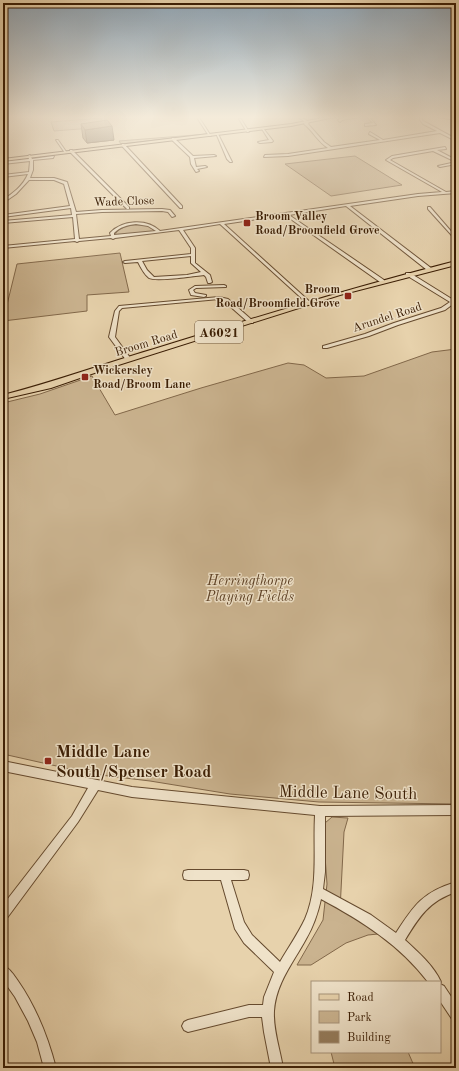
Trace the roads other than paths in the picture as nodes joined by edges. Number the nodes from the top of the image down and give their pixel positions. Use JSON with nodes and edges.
{"nodes":[{"id":1,"x":32,"y":166,"type":"edge"},
{"id":2,"x":86,"y":166,"type":"edge"},
{"id":3,"x":142,"y":166,"type":"edge"},
{"id":4,"x":194,"y":166,"type":"edge"},
{"id":5,"x":398,"y":166,"type":"edge"},
{"id":6,"x":204,"y":167,"type":"dead end"},
{"id":7,"x":30,"y":173,"type":"junction"},
{"id":8,"x":3,"y":176,"type":"edge"},
{"id":9,"x":28,"y":179,"type":"junction"},
{"id":10,"x":444,"y":192,"type":"junction"},
{"id":11,"x":456,"y":192,"type":"edge"},
{"id":12,"x":3,"y":202,"type":"edge"},
{"id":13,"x":347,"y":205,"type":"junction"},
{"id":14,"x":72,"y":207,"type":"junction"},
{"id":15,"x":181,"y":207,"type":"dead end"},
{"id":16,"x":128,"y":208,"type":"dead end"},
{"id":17,"x":429,"y":208,"type":"dead end"},
{"id":18,"x":74,"y":214,"type":"junction"},
{"id":19,"x":286,"y":214,"type":"junction"},
{"id":20,"x":3,"y":216,"type":"edge"},
{"id":21,"x":172,"y":216,"type":"dead end"},
{"id":22,"x":3,"y":222,"type":"edge"},
{"id":23,"x":222,"y":224,"type":"junction"},
{"id":24,"x":181,"y":230,"type":"junction"},
{"id":25,"x":159,"y":232,"type":"junction"},
{"id":26,"x":113,"y":238,"type":"junction"},
{"id":27,"x":456,"y":239,"type":"edge"},
{"id":28,"x":77,"y":241,"type":"junction"},
{"id":29,"x":3,"y":247,"type":"edge"},
{"id":30,"x":193,"y":255,"type":"junction"},
{"id":31,"x":140,"y":261,"type":"junction"},
{"id":32,"x":125,"y":262,"type":"dead end"},
{"id":33,"x":456,"y":262,"type":"edge"},
{"id":34,"x":429,"y":269,"type":"junction"},
{"id":35,"x":205,"y":273,"type":"junction"},
{"id":36,"x":408,"y":274,"type":"junction"},
{"id":37,"x":153,"y":278,"type":"junction"},
{"id":38,"x":382,"y":281,"type":"junction"},
{"id":39,"x":210,"y":282,"type":"dead end"},
{"id":40,"x":150,"y":283,"type":"dead end"},
{"id":41,"x":224,"y":286,"type":"dead end"},
{"id":42,"x":219,"y":298,"type":"junction"},
{"id":43,"x":308,"y":303,"type":"junction"},
{"id":44,"x":455,"y":303,"type":"edge"},
{"id":45,"x":251,"y":322,"type":"junction"},
{"id":46,"x":325,"y":347,"type":"dead end"},
{"id":47,"x":128,"y":359,"type":"junction"},
{"id":48,"x":3,"y":397,"type":"edge"},
{"id":49,"x":3,"y":766,"type":"edge"},
{"id":50,"x":95,"y":785,"type":"junction"},
{"id":51,"x":456,"y":810,"type":"edge"},
{"id":52,"x":320,"y":811,"type":"junction"},
{"id":53,"x":188,"y":875,"type":"dead end"},
{"id":54,"x":244,"y":875,"type":"dead end"},
{"id":55,"x":225,"y":876,"type":"junction"},
{"id":56,"x":456,"y":887,"type":"edge"},
{"id":57,"x":318,"y":892,"type":"junction"},
{"id":58,"x":3,"y":914,"type":"edge"},
{"id":59,"x":398,"y":941,"type":"junction"},
{"id":60,"x":3,"y":971,"type":"edge"},
{"id":61,"x":281,"y":971,"type":"junction"},
{"id":62,"x":434,"y":981,"type":"edge"},
{"id":63,"x":441,"y":992,"type":"edge"},
{"id":64,"x":268,"y":1011,"type":"junction"},
{"id":65,"x":456,"y":1015,"type":"edge"},
{"id":66,"x":188,"y":1026,"type":"dead end"},
{"id":67,"x":50,"y":1068,"type":"edge"},
{"id":68,"x":277,"y":1068,"type":"edge"}],
"edges":[{"from":1,"to":7,"type":"street"},
{"from":2,"to":16,"type":"street"},
{"from":3,"to":15,"type":"street"},
{"from":4,"to":6,"type":"street"},
{"from":5,"to":10,"type":"street"},
{"from":7,"to":8,"type":"street"},
{"from":7,"to":9,"type":"street"},
{"from":9,"to":12,"type":"street"},
{"from":9,"to":14,"type":"street"},
{"from":10,"to":11,"type":"street"},
{"from":10,"to":13,"type":"street"},
{"from":13,"to":19,"type":"street"},
{"from":13,"to":34,"type":"street"},
{"from":14,"to":18,"type":"street"},
{"from":14,"to":20,"type":"street"},
{"from":17,"to":27,"type":"street"},
{"from":18,"to":21,"type":"street","name":"Wade Close"},
{"from":18,"to":22,"type":"street","name":"Wade Close"},
{"from":18,"to":28,"type":"street"},
{"from":19,"to":23,"type":"street"},
{"from":19,"to":38,"type":"street"},
{"from":23,"to":24,"type":"street"},
{"from":23,"to":43,"type":"street"},
{"from":24,"to":25,"type":"street"},
{"from":24,"to":30,"type":"street"},
{"from":25,"to":26,"type":"street"},
{"from":25,"to":26,"type":"street"},
{"from":26,"to":28,"type":"street"},
{"from":28,"to":29,"type":"street"},
{"from":30,"to":31,"type":"street"},
{"from":30,"to":35,"type":"street"},
{"from":31,"to":32,"type":"street"},
{"from":31,"to":37,"type":"street"},
{"from":33,"to":34,"type":"main road","name":"Broom Road","number":"A6021"},
{"from":34,"to":36,"type":"main road","name":"Broom Road","number":"A6021"},
{"from":35,"to":37,"type":"street"},
{"from":35,"to":39,"type":"street"},
{"from":36,"to":38,"type":"main road","name":"Broom Road","number":"A6021"},
{"from":36,"to":44,"type":"street"},
{"from":37,"to":40,"type":"street"},
{"from":38,"to":43,"type":"main road","name":"Broom Road","number":"A6021"},
{"from":41,"to":42,"type":"street"},
{"from":42,"to":45,"type":"street"},
{"from":42,"to":47,"type":"street"},
{"from":43,"to":45,"type":"main road","name":"Broom Road","number":"A6021"},
{"from":44,"to":46,"type":"street","name":"Arundel Road"},
{"from":45,"to":47,"type":"main road","name":"Broom Road","number":"A6021"},
{"from":47,"to":48,"type":"main road","name":"Broom Road","number":"A6021"},
{"from":49,"to":50,"type":"street","name":"Middle Lane South"},
{"from":50,"to":52,"type":"street","name":"Middle Lane South"},
{"from":50,"to":58,"type":"street"},
{"from":51,"to":52,"type":"street","name":"Middle Lane South"},
{"from":52,"to":57,"type":"street"},
{"from":53,"to":55,"type":"street"},
{"from":54,"to":55,"type":"street"},
{"from":55,"to":61,"type":"street"},
{"from":56,"to":59,"type":"street"},
{"from":57,"to":59,"type":"street"},
{"from":57,"to":61,"type":"street"},
{"from":59,"to":62,"type":"street"},
{"from":60,"to":67,"type":"street"},
{"from":61,"to":64,"type":"street"},
{"from":63,"to":65,"type":"street"},
{"from":64,"to":66,"type":"street"},
{"from":64,"to":68,"type":"street"}]}
